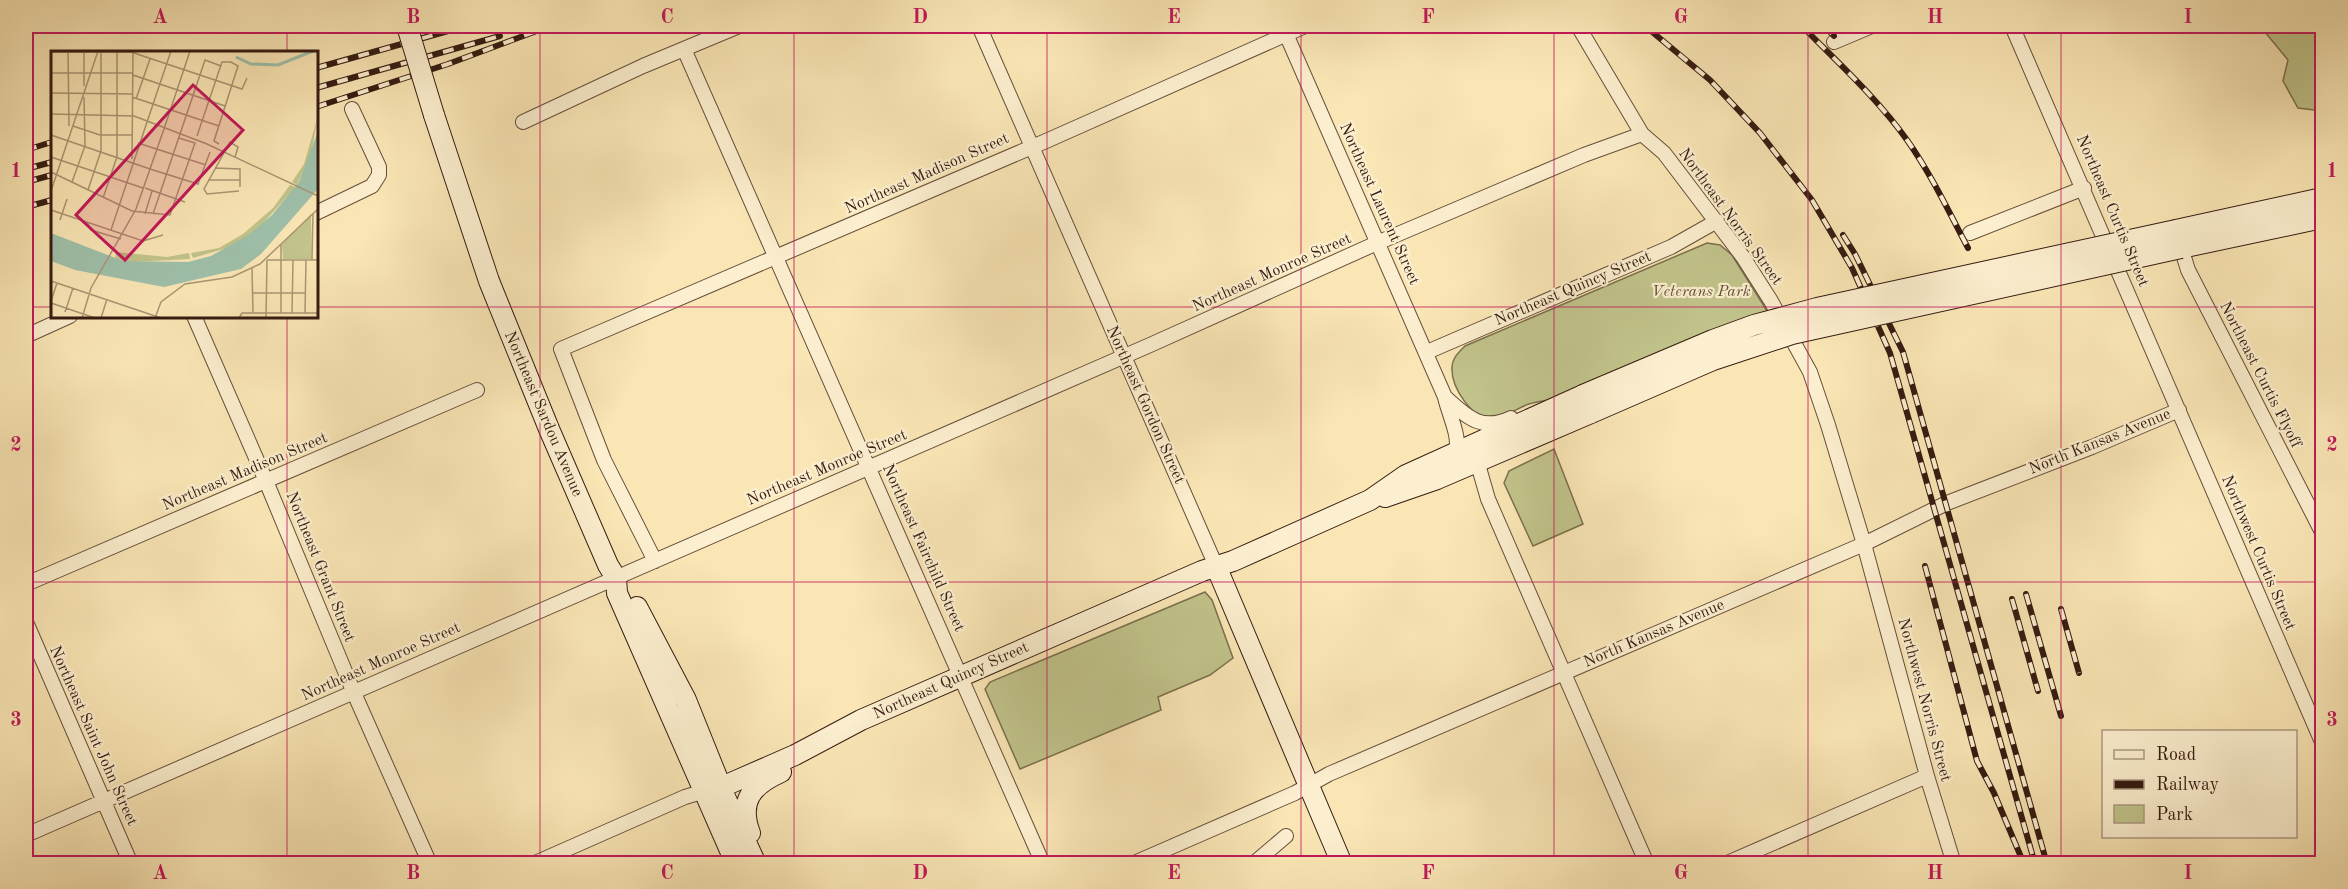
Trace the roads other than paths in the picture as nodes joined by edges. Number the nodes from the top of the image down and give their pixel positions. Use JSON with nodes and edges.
{"nodes":[{"id":1,"x":279,"y":26,"type":"edge"},
{"id":2,"x":288,"y":26,"type":"edge"},
{"id":3,"x":407,"y":26,"type":"edge"},
{"id":4,"x":740,"y":26,"type":"edge"},
{"id":5,"x":980,"y":26,"type":"edge"},
{"id":6,"x":1305,"y":26,"type":"edge"},
{"id":7,"x":1578,"y":26,"type":"edge"},
{"id":8,"x":1872,"y":26,"type":"edge"},
{"id":9,"x":2012,"y":26,"type":"edge"},
{"id":10,"x":1284,"y":30,"type":"edge"},
{"id":11,"x":1834,"y":42,"type":"dead end"},
{"id":12,"x":684,"y":49,"type":"junction"},
{"id":13,"x":352,"y":109,"type":"dead end"},
{"id":14,"x":522,"y":122,"type":"dead end"},
{"id":15,"x":1642,"y":134,"type":"junction"},
{"id":16,"x":1032,"y":146,"type":"junction"},
{"id":17,"x":2084,"y":188,"type":"junction"},
{"id":18,"x":2322,"y":198,"type":"edge"},
{"id":19,"x":318,"y":212,"type":"edge"},
{"id":20,"x":2322,"y":218,"type":"edge"},
{"id":21,"x":1717,"y":221,"type":"junction"},
{"id":22,"x":1970,"y":232,"type":"dead end"},
{"id":23,"x":2178,"y":239,"type":"junction"},
{"id":24,"x":1377,"y":243,"type":"junction"},
{"id":25,"x":777,"y":257,"type":"junction"},
{"id":26,"x":66,"y":318,"type":"edge"},
{"id":27,"x":195,"y":318,"type":"edge"},
{"id":28,"x":26,"y":336,"type":"edge"},
{"id":29,"x":1427,"y":352,"type":"junction"},
{"id":30,"x":1124,"y":357,"type":"junction"},
{"id":31,"x":477,"y":390,"type":"dead end"},
{"id":32,"x":1445,"y":397,"type":"junction"},
{"id":33,"x":1582,"y":403,"type":"junction"},
{"id":34,"x":2179,"y":410,"type":"junction"},
{"id":35,"x":1455,"y":453,"type":"junction"},
{"id":36,"x":1477,"y":461,"type":"junction"},
{"id":37,"x":869,"y":468,"type":"junction"},
{"id":38,"x":266,"y":481,"type":"junction"},
{"id":39,"x":1370,"y":500,"type":"junction"},
{"id":40,"x":2322,"y":532,"type":"edge"},
{"id":41,"x":1864,"y":544,"type":"junction"},
{"id":42,"x":655,"y":561,"type":"junction"},
{"id":43,"x":1216,"y":566,"type":"junction"},
{"id":44,"x":616,"y":578,"type":"junction"},
{"id":45,"x":26,"y":584,"type":"edge"},
{"id":46,"x":26,"y":622,"type":"edge"},
{"id":47,"x":1563,"y":672,"type":"junction"},
{"id":48,"x":961,"y":676,"type":"junction"},
{"id":49,"x":354,"y":693,"type":"junction"},
{"id":50,"x":2318,"y":721,"type":"edge"},
{"id":51,"x":839,"y":731,"type":"junction"},
{"id":52,"x":2322,"y":742,"type":"edge"},
{"id":53,"x":1928,"y":776,"type":"junction"},
{"id":54,"x":1309,"y":786,"type":"junction"},
{"id":55,"x":713,"y":788,"type":"junction"},
{"id":56,"x":104,"y":802,"type":"junction"},
{"id":57,"x":26,"y":835,"type":"edge"},
{"id":58,"x":1286,"y":836,"type":"dead end"},
{"id":59,"x":131,"y":864,"type":"edge"},
{"id":60,"x":430,"y":864,"type":"edge"},
{"id":61,"x":533,"y":864,"type":"edge"},
{"id":62,"x":736,"y":864,"type":"edge"},
{"id":63,"x":756,"y":864,"type":"edge"},
{"id":64,"x":761,"y":864,"type":"edge"},
{"id":65,"x":1043,"y":864,"type":"edge"},
{"id":66,"x":1132,"y":864,"type":"edge"},
{"id":67,"x":1253,"y":864,"type":"edge"},
{"id":68,"x":1342,"y":864,"type":"edge"},
{"id":69,"x":1647,"y":864,"type":"edge"},
{"id":70,"x":1725,"y":864,"type":"edge"},
{"id":71,"x":1954,"y":864,"type":"edge"}],
"edges":[{"from":1,"to":2,"type":"street"},
{"from":3,"to":44,"type":"main road","name":"Northeast Sardou Avenue","bridge":true},
{"from":4,"to":12,"type":"street"},
{"from":5,"to":16,"type":"street","name":"Northeast Gordon Street"},
{"from":6,"to":10,"type":"street","name":"Northeast Madison Street"},
{"from":7,"to":15,"type":"street","name":"Northeast Norris Street"},
{"from":8,"to":11,"type":"street"},
{"from":9,"to":17,"type":"street","name":"Northeast Curtis Street"},
{"from":10,"to":16,"type":"street","name":"Northeast Madison Street"},
{"from":10,"to":24,"type":"street","name":"Northeast Laurent Street"},
{"from":12,"to":14,"type":"street"},
{"from":12,"to":25,"type":"street","name":"Northeast Fairchild Street"},
{"from":13,"to":19,"type":"street"},
{"from":15,"to":21,"type":"street","name":"Northeast Norris Street"},
{"from":15,"to":24,"type":"street","name":"Northeast Monroe Street"},
{"from":16,"to":25,"type":"street","name":"Northeast Madison Street"},
{"from":16,"to":30,"type":"street","name":"Northeast Gordon Street"},
{"from":17,"to":22,"type":"street"},
{"from":17,"to":34,"type":"street","name":"Northeast Curtis Street"},
{"from":18,"to":23,"type":"main road"},
{"from":20,"to":23,"type":"main road"},
{"from":21,"to":29,"type":"street","name":"Northeast Quincy Street"},
{"from":21,"to":41,"type":"street","name":"Northeast Norris Street"},
{"from":23,"to":33,"type":"main road","bridge":true},
{"from":23,"to":40,"type":"street","name":"Northeast Curtis Flyoff"},
{"from":24,"to":29,"type":"street","name":"Northeast Laurent Street"},
{"from":24,"to":30,"type":"street","name":"Northeast Monroe Street"},
{"from":25,"to":37,"type":"street","name":"Northeast Fairchild Street"},
{"from":25,"to":42,"type":"street","name":"Northeast Madison Street"},
{"from":26,"to":28,"type":"street"},
{"from":27,"to":38,"type":"street","name":"Northeast Grant Street"},
{"from":29,"to":32,"type":"street","name":"Northeast Laurent Street"},
{"from":30,"to":37,"type":"street","name":"Northeast Monroe Street"},
{"from":30,"to":43,"type":"street","name":"Northeast Gordon Street"},
{"from":31,"to":38,"type":"street","name":"Northeast Madison Street"},
{"from":32,"to":33,"type":"street","name":"Northeast Laurent Street"},
{"from":32,"to":35,"type":"street","name":"Northeast Laurent Street"},
{"from":33,"to":35,"type":"main road","name":"Northeast Quincy Street"},
{"from":33,"to":36,"type":"main road","name":"Northeast Quincy Street"},
{"from":34,"to":41,"type":"street","name":"North Kansas Avenue"},
{"from":34,"to":50,"type":"street","name":"Northwest Curtis Street"},
{"from":35,"to":39,"type":"main road","name":"Northeast Quincy Street"},
{"from":36,"to":39,"type":"main road","name":"Northeast Quincy Street"},
{"from":36,"to":47,"type":"street"},
{"from":37,"to":42,"type":"street","name":"Northeast Monroe Street"},
{"from":37,"to":48,"type":"street","name":"Northeast Fairchild Street"},
{"from":38,"to":45,"type":"street","name":"Northeast Madison Street"},
{"from":38,"to":49,"type":"street","name":"Northeast Grant Street"},
{"from":39,"to":43,"type":"main road","name":"Northeast Quincy Street"},
{"from":41,"to":47,"type":"street","name":"North Kansas Avenue"},
{"from":41,"to":53,"type":"street","name":"Northwest Norris Street"},
{"from":42,"to":44,"type":"street","name":"Northeast Monroe Street"},
{"from":43,"to":48,"type":"main road","name":"Northeast Quincy Street"},
{"from":43,"to":54,"type":"main road","name":"Northeast Gordon Street"},
{"from":44,"to":49,"type":"street","name":"Northeast Monroe Street"},
{"from":44,"to":55,"type":"main road","name":"Northeast Sardou Avenue"},
{"from":46,"to":56,"type":"street","name":"Northeast Saint John Street"},
{"from":47,"to":54,"type":"street","name":"North Kansas Avenue"},
{"from":47,"to":69,"type":"street"},
{"from":48,"to":51,"type":"main road","name":"Northeast Quincy Street"},
{"from":48,"to":65,"type":"street","name":"Northeast Fairchild Street"},
{"from":49,"to":56,"type":"street","name":"Northeast Monroe Street"},
{"from":49,"to":60,"type":"street","name":"Northeast Grant Street"},
{"from":50,"to":52,"type":"street","name":"Northwest Curtis Street"},
{"from":51,"to":55,"type":"main road","name":"Northeast Quincy Street"},
{"from":51,"to":64,"type":"main road"},
{"from":53,"to":70,"type":"street"},
{"from":53,"to":71,"type":"street","name":"Northwest Norris Street"},
{"from":54,"to":66,"type":"street","name":"North Kansas Avenue"},
{"from":54,"to":68,"type":"main road","name":"Northeast Gordon Street"},
{"from":55,"to":61,"type":"street","name":"Northeast Quincy Street"},
{"from":55,"to":62,"type":"main road"},
{"from":55,"to":63,"type":"main road"},
{"from":56,"to":57,"type":"street","name":"Northeast Monroe Street"},
{"from":56,"to":59,"type":"street","name":"Northeast Saint John Street"},
{"from":58,"to":67,"type":"street"}]}
